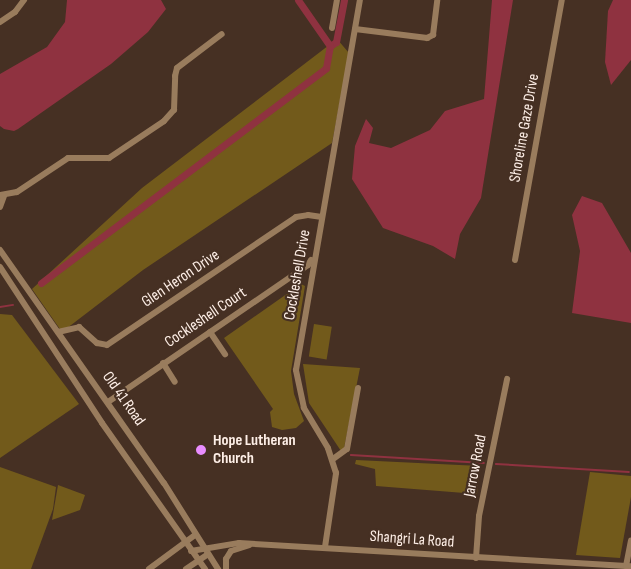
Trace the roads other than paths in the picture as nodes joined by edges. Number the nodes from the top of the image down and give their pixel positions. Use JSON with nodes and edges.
{"nodes":[{"id":1,"x":24,"y":0,"type":"edge"},
{"id":2,"x":337,"y":0,"type":"edge"},
{"id":3,"x":360,"y":0,"type":"edge"},
{"id":4,"x":436,"y":0,"type":"edge"},
{"id":5,"x":562,"y":0,"type":"edge"},
{"id":6,"x":0,"y":22,"type":"edge"},
{"id":7,"x":332,"y":28,"type":"dead end"},
{"id":8,"x":355,"y":29,"type":"junction"},
{"id":9,"x":222,"y":34,"type":"dead end"},
{"id":10,"x":2,"y":195,"type":"edge"},
{"id":11,"x":0,"y":207,"type":"edge"},
{"id":12,"x":322,"y":217,"type":"junction"},
{"id":13,"x":0,"y":250,"type":"edge"},
{"id":14,"x":315,"y":254,"type":"junction"},
{"id":15,"x":515,"y":260,"type":"dead end"},
{"id":16,"x":0,"y":267,"type":"edge"},
{"id":17,"x":58,"y":332,"type":"junction"},
{"id":18,"x":210,"y":332,"type":"junction"},
{"id":19,"x":225,"y":354,"type":"dead end"},
{"id":20,"x":163,"y":363,"type":"junction"},
{"id":21,"x":507,"y":379,"type":"dead end"},
{"id":22,"x":176,"y":382,"type":"dead end"},
{"id":23,"x":358,"y":388,"type":"dead end"},
{"id":24,"x":110,"y":404,"type":"junction"},
{"id":25,"x":98,"y":414,"type":"junction"},
{"id":26,"x":333,"y":459,"type":"junction"},
{"id":27,"x":195,"y":535,"type":"junction"},
{"id":28,"x":631,"y":540,"type":"edge"},
{"id":29,"x":185,"y":542,"type":"junction"},
{"id":30,"x":255,"y":543,"type":"junction"},
{"id":31,"x":202,"y":547,"type":"junction"},
{"id":32,"x":325,"y":547,"type":"junction"},
{"id":33,"x":191,"y":551,"type":"junction"},
{"id":34,"x":207,"y":555,"type":"junction"},
{"id":35,"x":476,"y":558,"type":"junction"},
{"id":36,"x":200,"y":560,"type":"junction"},
{"id":37,"x":629,"y":566,"type":"edge"},
{"id":38,"x":149,"y":569,"type":"edge"},
{"id":39,"x":186,"y":569,"type":"edge"},
{"id":40,"x":205,"y":569,"type":"edge"},
{"id":41,"x":218,"y":569,"type":"edge"},
{"id":42,"x":226,"y":569,"type":"edge"}],
"edges":[{"from":1,"to":6,"type":"street"},
{"from":2,"to":7,"type":"street"},
{"from":3,"to":8,"type":"street","name":"Cockleshell Drive"},
{"from":4,"to":8,"type":"street"},
{"from":5,"to":15,"type":"street","name":"Shoreline Gaze Drive"},
{"from":8,"to":12,"type":"street","name":"Cockleshell Drive"},
{"from":9,"to":10,"type":"street"},
{"from":10,"to":11,"type":"street"},
{"from":12,"to":14,"type":"street","name":"Cockleshell Drive"},
{"from":12,"to":17,"type":"street","name":"Glen Heron Drive"},
{"from":13,"to":17,"type":"street","name":"Old 41 Road"},
{"from":14,"to":18,"type":"street","name":"Cockleshell Court"},
{"from":14,"to":26,"type":"street","name":"Cockleshell Drive"},
{"from":16,"to":25,"type":"street","name":"Old 41 Road"},
{"from":17,"to":24,"type":"street","name":"Old 41 Road"},
{"from":18,"to":19,"type":"street"},
{"from":18,"to":20,"type":"street","name":"Cockleshell Court"},
{"from":20,"to":22,"type":"street"},
{"from":20,"to":24,"type":"street","name":"Cockleshell Court"},
{"from":21,"to":35,"type":"street","name":"Jarrow Road"},
{"from":23,"to":26,"type":"street"},
{"from":24,"to":25,"type":"street","name":"Cockleshell Court"},
{"from":24,"to":27,"type":"street","name":"Old 41 Road"},
{"from":25,"to":29,"type":"street","name":"Old 41 Road"},
{"from":26,"to":32,"type":"street","name":"Cockleshell Drive"},
{"from":27,"to":29,"type":"street"},
{"from":27,"to":31,"type":"street","name":"Old 41 Road"},
{"from":28,"to":37,"type":"street"},
{"from":29,"to":33,"type":"street","name":"Old 41 Road"},
{"from":29,"to":38,"type":"street"},
{"from":30,"to":31,"type":"street","name":"Shangri La Road"},
{"from":30,"to":32,"type":"street","name":"Shangri La Road"},
{"from":30,"to":42,"type":"street"},
{"from":31,"to":33,"type":"street","name":"Shangri La Road"},
{"from":31,"to":34,"type":"street","name":"Old 41 Road"},
{"from":32,"to":35,"type":"street","name":"Shangri La Road"},
{"from":33,"to":36,"type":"street","name":"Old 41 Road"},
{"from":34,"to":36,"type":"street"},
{"from":34,"to":41,"type":"street","name":"Old 41 Road"},
{"from":35,"to":37,"type":"street","name":"Shangri La Road"},
{"from":36,"to":39,"type":"street"},
{"from":36,"to":40,"type":"street","name":"Old 41 Road"}]}
